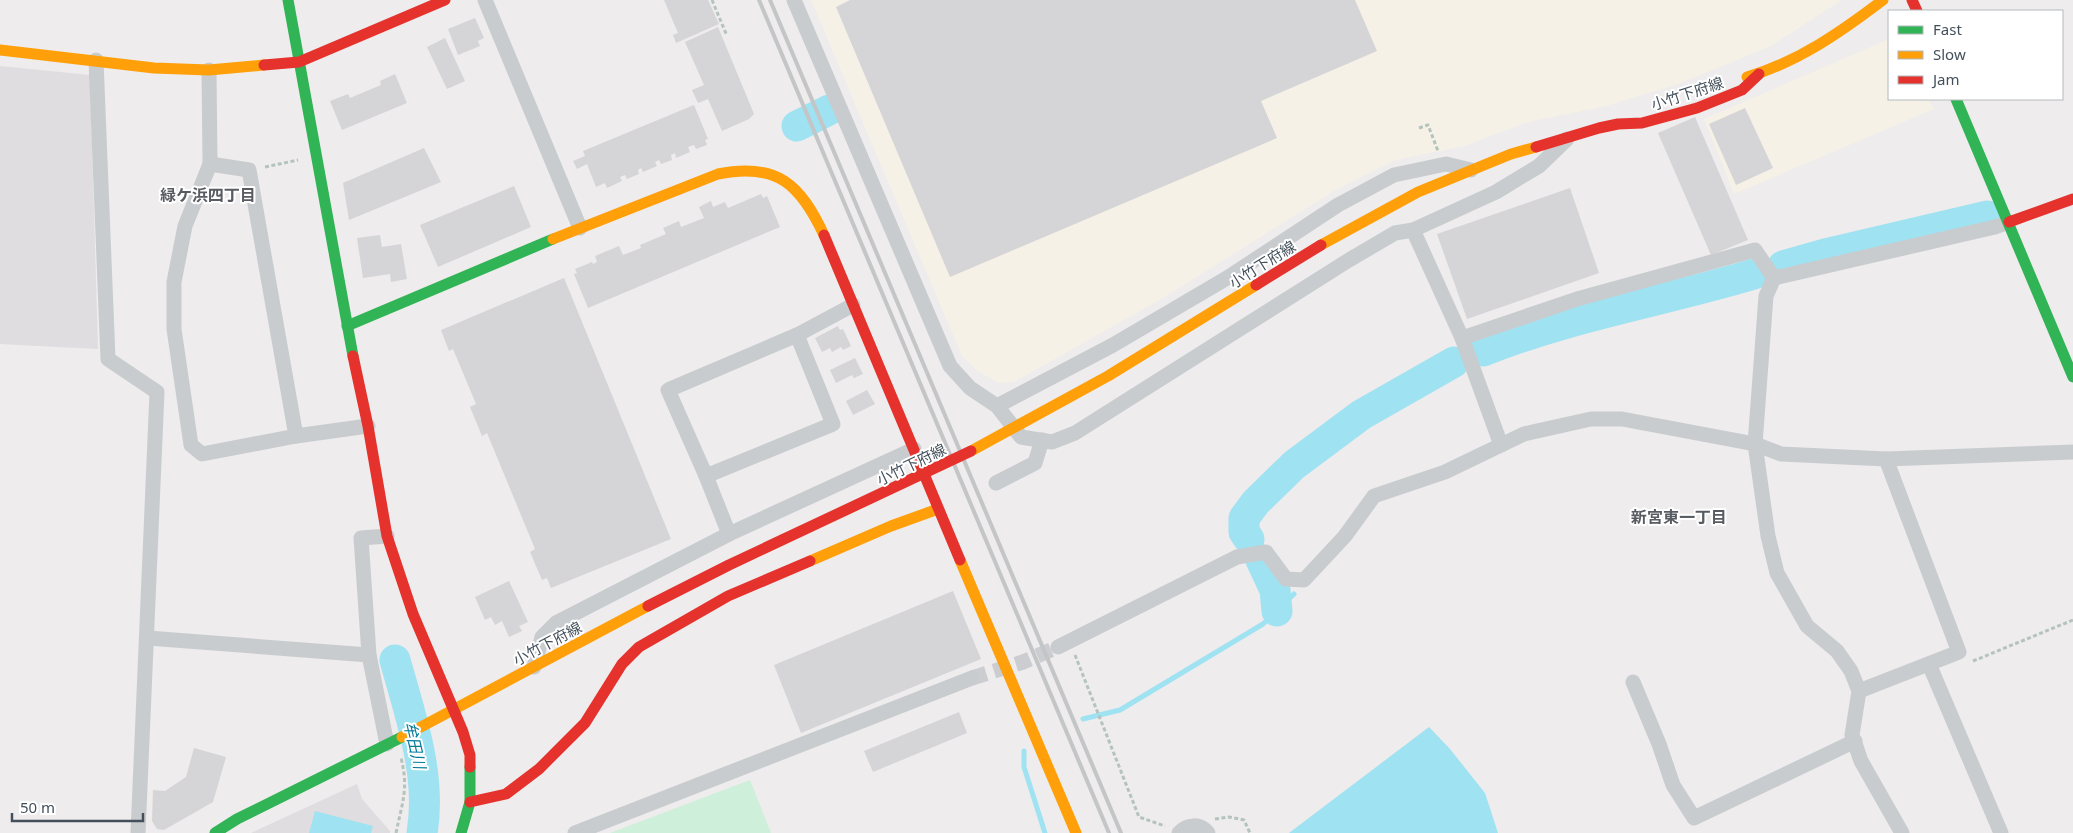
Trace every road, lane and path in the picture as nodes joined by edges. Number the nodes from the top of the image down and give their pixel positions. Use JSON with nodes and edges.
{"nodes":[{"id":1,"x":288,"y":0,"type":"edge"},
{"id":2,"x":445,"y":0,"type":"edge"},
{"id":3,"x":486,"y":0,"type":"edge"},
{"id":4,"x":712,"y":0,"type":"edge"},
{"id":5,"x":794,"y":0,"type":"edge"},
{"id":6,"x":1883,"y":0,"type":"edge"},
{"id":7,"x":727,"y":36,"type":"dead end"},
{"id":8,"x":0,"y":50,"type":"edge"},
{"id":9,"x":96,"y":60,"type":"junction"},
{"id":10,"x":299,"y":62,"type":"junction"},
{"id":11,"x":209,"y":70,"type":"junction"},
{"id":12,"x":1760,"y":74,"type":"junction"},
{"id":13,"x":1735,"y":80,"type":"dead end"},
{"id":14,"x":1956,"y":100,"type":"edge"},
{"id":15,"x":1658,"y":106,"type":"dead end"},
{"id":16,"x":1618,"y":124,"type":"junction"},
{"id":17,"x":1419,"y":128,"type":"dead end"},
{"id":18,"x":1572,"y":135,"type":"junction"},
{"id":19,"x":1439,"y":154,"type":"dead end"},
{"id":20,"x":316,"y":157,"type":"junction"},
{"id":21,"x":210,"y":164,"type":"junction"},
{"id":22,"x":249,"y":170,"type":"junction"},
{"id":23,"x":1471,"y":170,"type":"junction"},
{"id":24,"x":2073,"y":199,"type":"edge"},
{"id":25,"x":2009,"y":222,"type":"junction"},
{"id":26,"x":580,"y":228,"type":"junction"},
{"id":27,"x":1413,"y":230,"type":"junction"},
{"id":28,"x":1774,"y":278,"type":"junction"},
{"id":29,"x":854,"y":306,"type":"junction"},
{"id":30,"x":347,"y":326,"type":"junction"},
{"id":31,"x":797,"y":334,"type":"junction"},
{"id":32,"x":1462,"y":338,"type":"junction"},
{"id":33,"x":2073,"y":377,"type":"edge"},
{"id":34,"x":997,"y":406,"type":"junction"},
{"id":35,"x":368,"y":426,"type":"junction"},
{"id":36,"x":296,"y":436,"type":"junction"},
{"id":37,"x":1042,"y":440,"type":"junction"},
{"id":38,"x":1755,"y":444,"type":"junction"},
{"id":39,"x":1501,"y":445,"type":"junction"},
{"id":40,"x":914,"y":449,"type":"junction"},
{"id":41,"x":2073,"y":452,"type":"edge"},
{"id":42,"x":1886,"y":459,"type":"junction"},
{"id":43,"x":706,"y":476,"type":"junction"},
{"id":44,"x":996,"y":483,"type":"dead end"},
{"id":45,"x":938,"y":510,"type":"junction"},
{"id":46,"x":729,"y":534,"type":"junction"},
{"id":47,"x":387,"y":536,"type":"junction"},
{"id":48,"x":2073,"y":620,"type":"edge"},
{"id":49,"x":148,"y":638,"type":"junction"},
{"id":50,"x":1064,"y":644,"type":"joint"},
{"id":51,"x":1960,"y":652,"type":"junction"},
{"id":52,"x":369,"y":655,"type":"junction"},
{"id":53,"x":1929,"y":664,"type":"junction"},
{"id":54,"x":534,"y":667,"type":"junction"},
{"id":55,"x":972,"y":678,"type":"tunnel mouth"},
{"id":56,"x":1633,"y":682,"type":"dead end"},
{"id":57,"x":1859,"y":691,"type":"junction"},
{"id":58,"x":454,"y":711,"type":"junction"},
{"id":59,"x":1855,"y":741,"type":"junction"},
{"id":60,"x":392,"y":742,"type":"junction"},
{"id":61,"x":470,"y":802,"type":"junction"},
{"id":62,"x":1179,"y":832,"type":"edge"},
{"id":63,"x":1207,"y":832,"type":"edge"},
{"id":64,"x":138,"y":833,"type":"edge"},
{"id":65,"x":215,"y":833,"type":"edge"},
{"id":66,"x":396,"y":833,"type":"edge"},
{"id":67,"x":461,"y":833,"type":"edge"},
{"id":68,"x":575,"y":833,"type":"edge"},
{"id":69,"x":1076,"y":833,"type":"edge"},
{"id":70,"x":1250,"y":833,"type":"edge"},
{"id":71,"x":1902,"y":833,"type":"edge"},
{"id":72,"x":2001,"y":833,"type":"edge"}],
"edges":[{"from":1,"to":10,"type":"street"},
{"from":2,"to":10,"type":"street"},
{"from":3,"to":26,"type":"street"},
{"from":4,"to":7,"type":"path"},
{"from":5,"to":34,"type":"street"},
{"from":6,"to":12,"type":"street","name":"小竹下府線"},
{"from":8,"to":9,"type":"street"},
{"from":9,"to":11,"type":"street"},
{"from":9,"to":49,"type":"street"},
{"from":10,"to":11,"type":"street"},
{"from":10,"to":20,"type":"street"},
{"from":11,"to":21,"type":"street"},
{"from":12,"to":13,"type":"street","name":"小竹下府線"},
{"from":12,"to":16,"type":"street","name":"小竹下府線"},
{"from":14,"to":25,"type":"street"},
{"from":15,"to":16,"type":"street","name":"小竹下府線"},
{"from":16,"to":18,"type":"street","name":"小竹下府線"},
{"from":17,"to":19,"type":"path"},
{"from":18,"to":23,"type":"street","name":"小竹下府線"},
{"from":18,"to":27,"type":"street"},
{"from":20,"to":22,"type":"path"},
{"from":20,"to":30,"type":"street"},
{"from":21,"to":22,"type":"street"},
{"from":21,"to":36,"type":"street"},
{"from":22,"to":36,"type":"street"},
{"from":23,"to":34,"type":"street"},
{"from":23,"to":54,"type":"street","name":"小竹下府線","bridge":true},
{"from":24,"to":25,"type":"street"},
{"from":25,"to":28,"type":"street"},
{"from":25,"to":33,"type":"street"},
{"from":26,"to":29,"type":"street"},
{"from":26,"to":30,"type":"street"},
{"from":27,"to":32,"type":"street"},
{"from":27,"to":37,"type":"street"},
{"from":28,"to":32,"type":"street"},
{"from":28,"to":38,"type":"street"},
{"from":29,"to":31,"type":"street"},
{"from":29,"to":40,"type":"street"},
{"from":30,"to":35,"type":"street"},
{"from":31,"to":43,"type":"street"},
{"from":31,"to":43,"type":"street"},
{"from":32,"to":39,"type":"street"},
{"from":34,"to":37,"type":"street"},
{"from":35,"to":36,"type":"street"},
{"from":35,"to":47,"type":"street"},
{"from":37,"to":44,"type":"street"},
{"from":38,"to":39,"type":"street"},
{"from":38,"to":42,"type":"street"},
{"from":38,"to":57,"type":"street"},
{"from":39,"to":50,"type":"street"},
{"from":40,"to":45,"type":"street"},
{"from":40,"to":46,"type":"street"},
{"from":41,"to":42,"type":"street"},
{"from":42,"to":51,"type":"street"},
{"from":43,"to":46,"type":"street"},
{"from":45,"to":61,"type":"street"},
{"from":45,"to":69,"type":"street"},
{"from":46,"to":54,"type":"street"},
{"from":47,"to":52,"type":"street"},
{"from":47,"to":58,"type":"street"},
{"from":48,"to":51,"type":"path"},
{"from":49,"to":52,"type":"street"},
{"from":49,"to":64,"type":"street"},
{"from":50,"to":62,"type":"path"},
{"from":51,"to":53,"type":"street"},
{"from":52,"to":60,"type":"street"},
{"from":53,"to":57,"type":"street"},
{"from":53,"to":72,"type":"street"},
{"from":54,"to":58,"type":"street","name":"小竹下府線"},
{"from":55,"to":68,"type":"street"},
{"from":56,"to":59,"type":"street"},
{"from":57,"to":59,"type":"street"},
{"from":58,"to":60,"type":"street","name":"小竹下府線"},
{"from":58,"to":61,"type":"street"},
{"from":59,"to":71,"type":"street"},
{"from":60,"to":65,"type":"street","name":"小竹下府線"},
{"from":60,"to":66,"type":"path"},
{"from":61,"to":67,"type":"street"},
{"from":62,"to":63,"type":"street"},
{"from":63,"to":70,"type":"path"}]}
